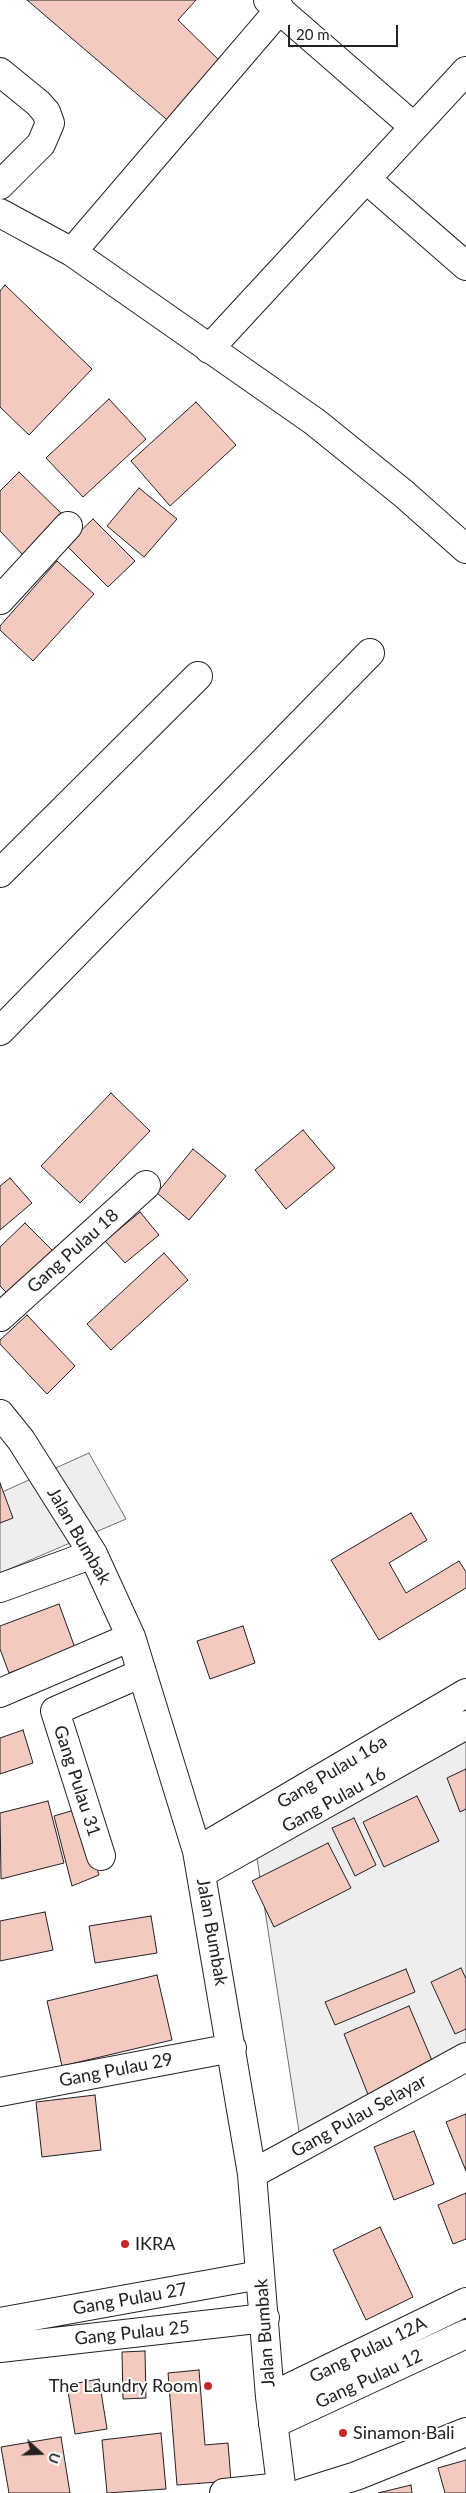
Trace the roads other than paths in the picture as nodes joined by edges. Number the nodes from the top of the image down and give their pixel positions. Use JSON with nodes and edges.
{"nodes":[{"id":1,"x":274,"y":5,"type":"edge"},
{"id":2,"x":466,"y":71,"type":"edge"},
{"id":3,"x":0,"y":72,"type":"edge"},
{"id":4,"x":414,"y":127,"type":"junction"},
{"id":5,"x":366,"y":179,"type":"junction"},
{"id":6,"x":0,"y":185,"type":"edge"},
{"id":7,"x":0,"y":213,"type":"edge"},
{"id":8,"x":72,"y":252,"type":"junction"},
{"id":9,"x":466,"y":266,"type":"edge"},
{"id":10,"x":209,"y":349,"type":"junction"},
{"id":11,"x":68,"y":526,"type":"dead end"},
{"id":12,"x":466,"y":549,"type":"edge"},
{"id":13,"x":0,"y":600,"type":"edge"},
{"id":14,"x":370,"y":653,"type":"dead end"},
{"id":15,"x":198,"y":676,"type":"dead end"},
{"id":16,"x":0,"y":873,"type":"edge"},
{"id":17,"x":0,"y":1030,"type":"edge"},
{"id":18,"x":146,"y":1185,"type":"dead end"},
{"id":19,"x":0,"y":1317,"type":"edge"},
{"id":20,"x":0,"y":1414,"type":"edge"},
{"id":21,"x":11,"y":1445,"type":"edge"},
{"id":22,"x":93,"y":1554,"type":"junction"},
{"id":23,"x":0,"y":1588,"type":"edge"},
{"id":24,"x":131,"y":1637,"type":"junction"},
{"id":25,"x":142,"y":1674,"type":"junction"},
{"id":26,"x":0,"y":1693,"type":"edge"},
{"id":27,"x":466,"y":1693,"type":"edge"},
{"id":28,"x":466,"y":1726,"type":"edge"},
{"id":29,"x":101,"y":1856,"type":"dead end"},
{"id":30,"x":200,"y":1862,"type":"junction"},
{"id":31,"x":232,"y":2048,"type":"junction"},
{"id":32,"x":466,"y":2057,"type":"edge"},
{"id":33,"x":0,"y":2092,"type":"edge"},
{"id":34,"x":252,"y":2174,"type":"junction"},
{"id":35,"x":260,"y":2275,"type":"junction"},
{"id":36,"x":466,"y":2302,"type":"edge"},
{"id":37,"x":265,"y":2318,"type":"junction"},
{"id":38,"x":0,"y":2322,"type":"edge"},
{"id":39,"x":466,"y":2334,"type":"edge"},
{"id":40,"x":0,"y":2348,"type":"edge"},
{"id":41,"x":271,"y":2411,"type":"junction"},
{"id":42,"x":466,"y":2432,"type":"edge"},
{"id":43,"x":288,"y":2491,"type":"edge"},
{"id":44,"x":224,"y":2493,"type":"edge"}],
"edges":[{"from":1,"to":4,"type":"street"},
{"from":1,"to":8,"type":"street"},
{"from":2,"to":4,"type":"street"},
{"from":3,"to":6,"type":"street"},
{"from":4,"to":5,"type":"street"},
{"from":5,"to":9,"type":"street"},
{"from":5,"to":10,"type":"street"},
{"from":7,"to":8,"type":"street"},
{"from":8,"to":10,"type":"street"},
{"from":10,"to":12,"type":"street"},
{"from":11,"to":13,"type":"street"},
{"from":14,"to":17,"type":"street"},
{"from":15,"to":16,"type":"street"},
{"from":18,"to":19,"type":"street","name":"Gang Pulau 18"},
{"from":20,"to":21,"type":"street","name":"Jalan Bumbak"},
{"from":21,"to":22,"type":"street","name":"Jalan Bumbak"},
{"from":22,"to":23,"type":"street"},
{"from":22,"to":24,"type":"street","name":"Jalan Bumbak"},
{"from":24,"to":25,"type":"street","name":"Jalan Bumbak"},
{"from":24,"to":26,"type":"street"},
{"from":25,"to":29,"type":"street","name":"Gang Pulau 31"},
{"from":25,"to":30,"type":"street","name":"Jalan Bumbak"},
{"from":27,"to":30,"type":"street","name":"Gang Pulau 16a"},
{"from":28,"to":30,"type":"street","name":"Gang Pulau 16"},
{"from":30,"to":31,"type":"street","name":"Jalan Bumbak"},
{"from":31,"to":33,"type":"street","name":"Gang Pulau 29"},
{"from":31,"to":34,"type":"street","name":"Jalan Bumbak"},
{"from":32,"to":34,"type":"street","name":"Gang Pulau Selayar"},
{"from":34,"to":35,"type":"street","name":"Jalan Bumbak"},
{"from":35,"to":37,"type":"street","name":"Jalan Bumbak"},
{"from":35,"to":38,"type":"street","name":"Gang Pulau 27"},
{"from":36,"to":41,"type":"street","name":"Gang Pulau 12A"},
{"from":37,"to":40,"type":"street","name":"Gang Pulau 25"},
{"from":37,"to":41,"type":"street","name":"Jalan Bumbak"},
{"from":39,"to":41,"type":"street","name":"Gang Pulau 12"},
{"from":41,"to":43,"type":"street","name":"Jalan Bumbak"},
{"from":42,"to":43,"type":"street"},
{"from":43,"to":44,"type":"street"}]}
